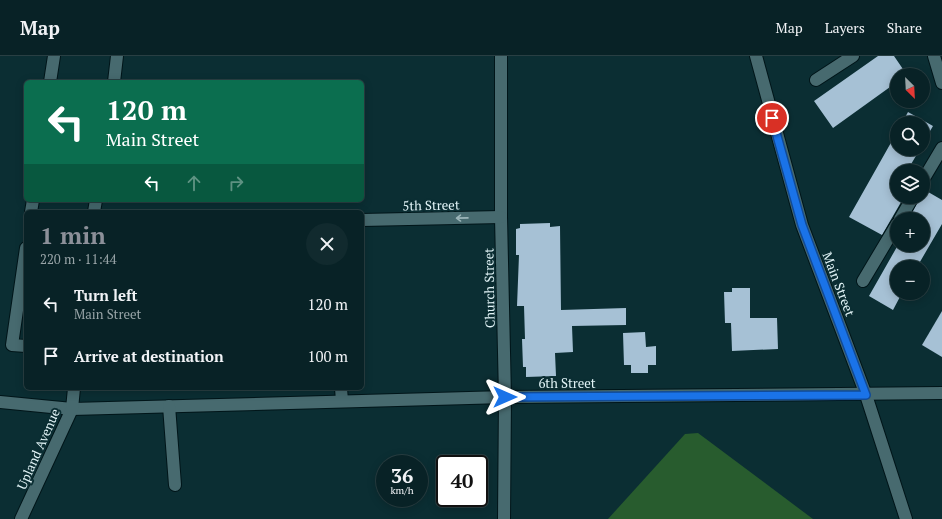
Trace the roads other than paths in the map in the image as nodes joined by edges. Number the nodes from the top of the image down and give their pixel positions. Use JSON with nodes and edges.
{"nodes":[{"id":1,"x":54,"y":56,"type":"edge"},
{"id":2,"x":118,"y":56,"type":"edge"},
{"id":3,"x":501,"y":56,"type":"edge"},
{"id":4,"x":756,"y":56,"type":"edge"},
{"id":5,"x":853,"y":56,"type":"edge"},
{"id":6,"x":934,"y":56,"type":"edge"},
{"id":7,"x":50,"y":80,"type":"edge"},
{"id":8,"x":114,"y":80,"type":"edge"},
{"id":9,"x":816,"y":80,"type":"dead end"},
{"id":10,"x":942,"y":83,"type":"edge"},
{"id":11,"x":942,"y":148,"type":"edge"},
{"id":12,"x":930,"y":168,"type":"edge"},
{"id":13,"x":501,"y":217,"type":"junction"},
{"id":14,"x":364,"y":220,"type":"edge"},
{"id":15,"x":890,"y":236,"type":"edge"},
{"id":16,"x":24,"y":262,"type":"edge"},
{"id":17,"x":863,"y":281,"type":"dead end"},
{"id":18,"x":24,"y":346,"type":"edge"},
{"id":19,"x":74,"y":390,"type":"edge"},
{"id":20,"x":341,"y":390,"type":"edge"},
{"id":21,"x":942,"y":393,"type":"edge"},
{"id":22,"x":866,"y":395,"type":"junction"},
{"id":23,"x":505,"y":397,"type":"junction"},
{"id":24,"x":342,"y":401,"type":"junction"},
{"id":25,"x":0,"y":402,"type":"edge"},
{"id":26,"x":170,"y":406,"type":"junction"},
{"id":27,"x":72,"y":409,"type":"junction"},
{"id":28,"x":175,"y":485,"type":"dead end"},
{"id":29,"x":21,"y":519,"type":"edge"},
{"id":30,"x":504,"y":519,"type":"edge"},
{"id":31,"x":906,"y":519,"type":"edge"}],
"edges":[{"from":1,"to":7,"type":"street"},
{"from":2,"to":8,"type":"street"},
{"from":3,"to":13,"type":"street","name":"Church Street"},
{"from":4,"to":22,"type":"street","name":"Main Street"},
{"from":5,"to":9,"type":"street"},
{"from":6,"to":10,"type":"street"},
{"from":11,"to":12,"type":"street"},
{"from":13,"to":14,"type":"street","name":"5th Street","one_way":true},
{"from":13,"to":23,"type":"street","name":"Church Street"},
{"from":15,"to":17,"type":"street"},
{"from":16,"to":18,"type":"street"},
{"from":19,"to":27,"type":"street","name":"Upland Avenue"},
{"from":20,"to":24,"type":"street"},
{"from":21,"to":22,"type":"street","name":"6th Street"},
{"from":22,"to":23,"type":"street","name":"6th Street"},
{"from":22,"to":31,"type":"street","name":"Main Street"},
{"from":23,"to":24,"type":"street","name":"6th Street"},
{"from":23,"to":30,"type":"street","name":"Church Street"},
{"from":24,"to":26,"type":"street","name":"6th Street"},
{"from":25,"to":27,"type":"street","name":"6th Street"},
{"from":26,"to":27,"type":"street","name":"6th Street"},
{"from":26,"to":28,"type":"street"},
{"from":27,"to":29,"type":"street","name":"Upland Avenue"}]}
